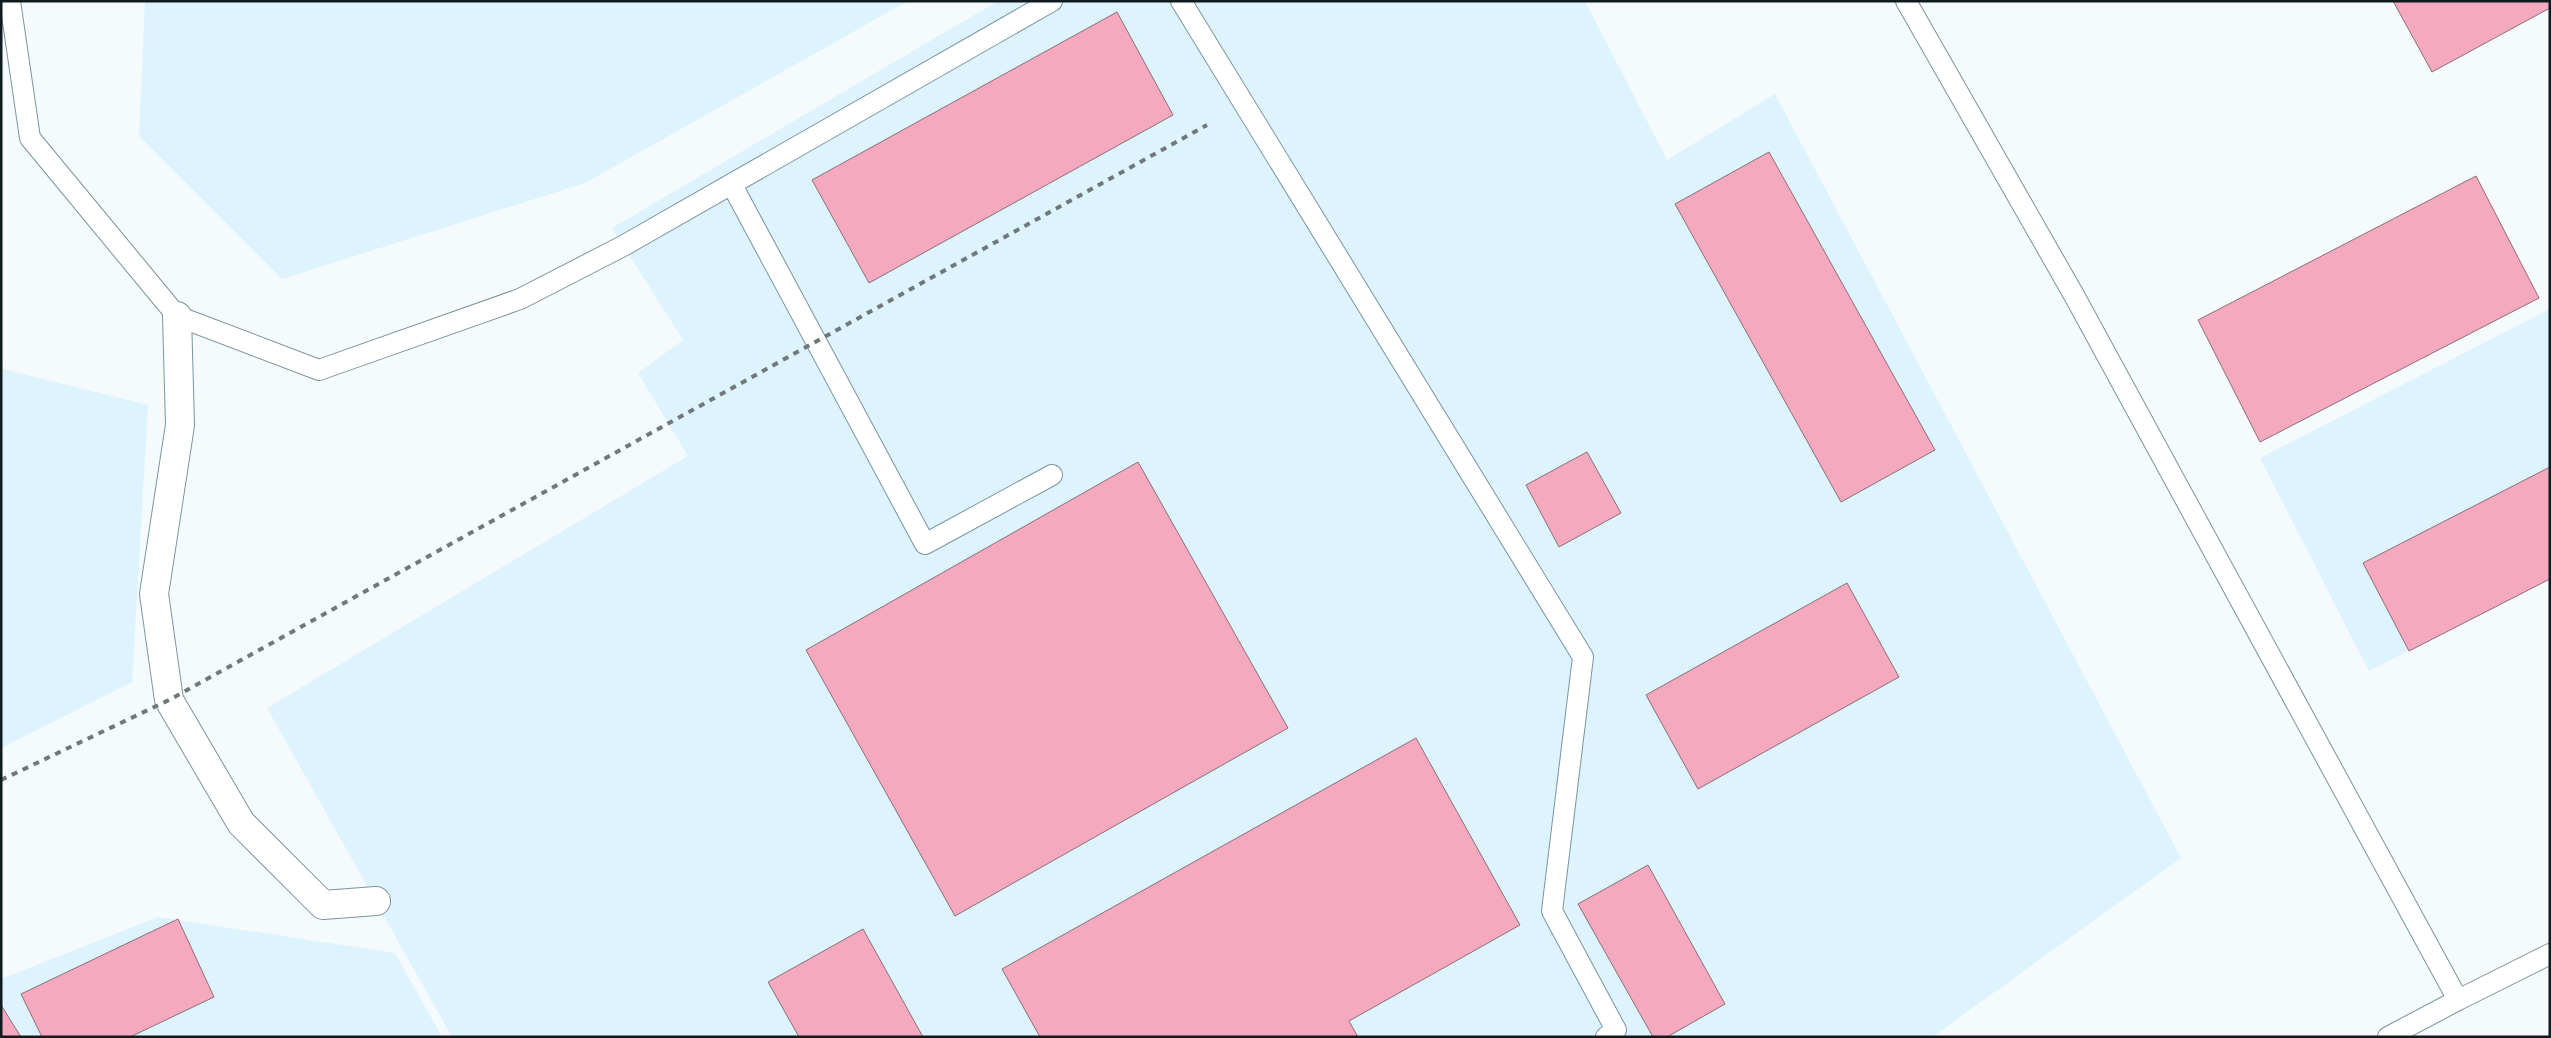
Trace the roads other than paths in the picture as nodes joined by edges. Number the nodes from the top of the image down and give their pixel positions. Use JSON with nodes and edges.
{"nodes":[{"id":1,"x":10,"y":1,"type":"edge"},
{"id":2,"x":1052,"y":1,"type":"edge"},
{"id":3,"x":1181,"y":1,"type":"edge"},
{"id":4,"x":1906,"y":1,"type":"edge"},
{"id":5,"x":732,"y":185,"type":"junction"},
{"id":6,"x":177,"y":316,"type":"junction"},
{"id":7,"x":1052,"y":475,"type":"dead end"},
{"id":8,"x":376,"y":901,"type":"dead end"},
{"id":9,"x":2550,"y":954,"type":"edge"},
{"id":10,"x":2458,"y":1000,"type":"junction"},
{"id":11,"x":1606,"y":1037,"type":"edge"},
{"id":12,"x":2388,"y":1037,"type":"edge"}],
"edges":[{"from":1,"to":6,"type":"lane"},
{"from":2,"to":5,"type":"lane"},
{"from":3,"to":11,"type":"lane"},
{"from":4,"to":10,"type":"lane"},
{"from":5,"to":6,"type":"lane"},
{"from":5,"to":7,"type":"lane"},
{"from":6,"to":8,"type":"street"},
{"from":9,"to":10,"type":"lane"},
{"from":10,"to":12,"type":"lane"}]}
